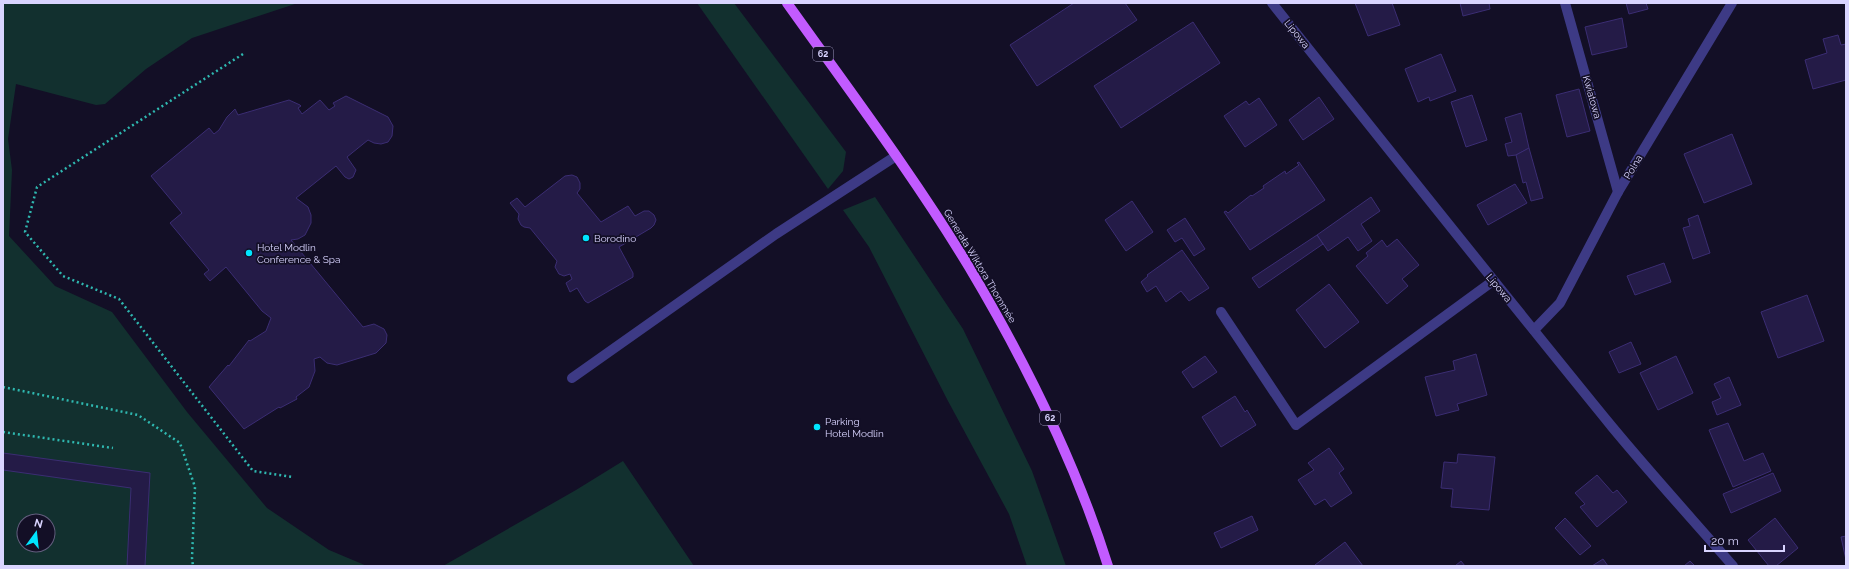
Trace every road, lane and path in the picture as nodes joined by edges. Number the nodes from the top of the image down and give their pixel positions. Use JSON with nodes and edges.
{"nodes":[{"id":1,"x":787,"y":3,"type":"edge"},
{"id":2,"x":1272,"y":3,"type":"edge"},
{"id":3,"x":1565,"y":3,"type":"edge"},
{"id":4,"x":1732,"y":3,"type":"edge"},
{"id":5,"x":243,"y":54,"type":"dead end"},
{"id":6,"x":896,"y":156,"type":"junction"},
{"id":7,"x":1618,"y":192,"type":"junction"},
{"id":8,"x":1493,"y":281,"type":"junction"},
{"id":9,"x":1221,"y":312,"type":"dead end"},
{"id":10,"x":1534,"y":330,"type":"junction"},
{"id":11,"x":572,"y":378,"type":"dead end"},
{"id":12,"x":3,"y":387,"type":"edge"},
{"id":13,"x":3,"y":432,"type":"edge"},
{"id":14,"x":113,"y":448,"type":"dead end"},
{"id":15,"x":293,"y":477,"type":"dead end"},
{"id":16,"x":193,"y":566,"type":"edge"},
{"id":17,"x":1108,"y":566,"type":"edge"},
{"id":18,"x":1733,"y":566,"type":"edge"}],
"edges":[{"from":1,"to":6,"type":"main road","name":"Generała Wiktora Thommée","number":"62"},
{"from":2,"to":8,"type":"street","name":"Lipowa"},
{"from":3,"to":7,"type":"street","name":"Kwiatowa"},
{"from":4,"to":7,"type":"street","name":"Polna"},
{"from":5,"to":15,"type":"path"},
{"from":6,"to":11,"type":"street"},
{"from":6,"to":17,"type":"main road","name":"Generała Wiktora Thommée","number":"62"},
{"from":7,"to":10,"type":"street","name":"Polna"},
{"from":8,"to":9,"type":"street"},
{"from":8,"to":10,"type":"street","name":"Lipowa"},
{"from":10,"to":18,"type":"street","name":"Lipowa"},
{"from":12,"to":16,"type":"path"},
{"from":13,"to":14,"type":"path"}]}
